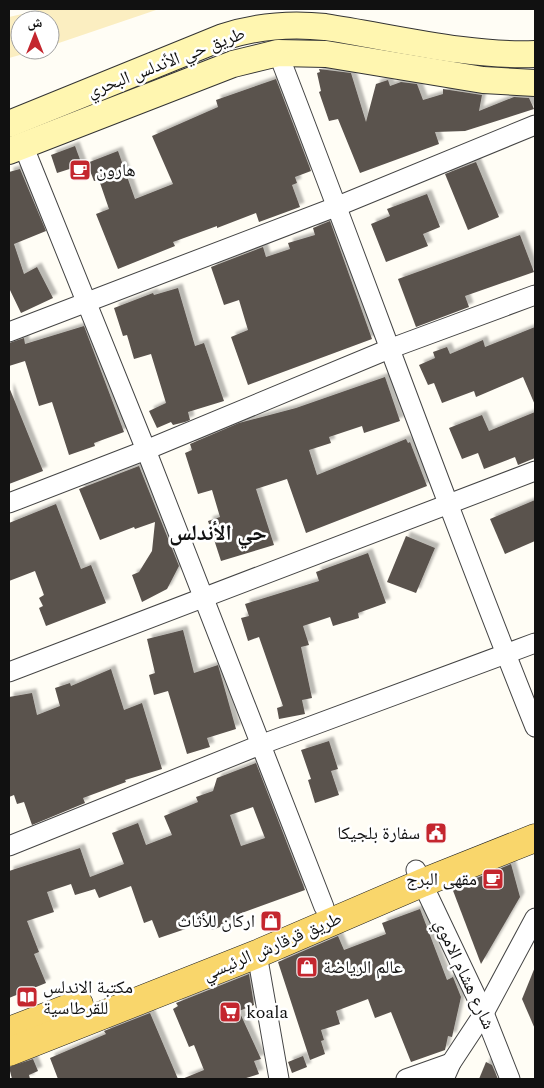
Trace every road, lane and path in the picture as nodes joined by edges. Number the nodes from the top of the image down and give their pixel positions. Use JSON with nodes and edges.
{"nodes":[{"id":1,"x":278,"y":53,"type":"junction"},
{"id":2,"x":535,"y":54,"type":"edge"},
{"id":3,"x":535,"y":83,"type":"edge"},
{"id":4,"x":9,"y":124,"type":"edge"},
{"id":5,"x":535,"y":124,"type":"edge"},
{"id":6,"x":16,"y":148,"type":"edge"},
{"id":7,"x":338,"y":206,"type":"junction"},
{"id":8,"x":535,"y":295,"type":"edge"},
{"id":9,"x":86,"y":302,"type":"junction"},
{"id":10,"x":9,"y":332,"type":"edge"},
{"id":11,"x":389,"y":349,"type":"junction"},
{"id":12,"x":146,"y":450,"type":"junction"},
{"id":13,"x":535,"y":471,"type":"edge"},
{"id":14,"x":9,"y":503,"type":"edge"},
{"id":15,"x":448,"y":503,"type":"junction"},
{"id":16,"x":203,"y":598,"type":"junction"},
{"id":17,"x":535,"y":643,"type":"edge"},
{"id":18,"x":506,"y":655,"type":"junction"},
{"id":19,"x":9,"y":672,"type":"edge"},
{"id":20,"x":535,"y":727,"type":"edge"},
{"id":21,"x":260,"y":745,"type":"junction"},
{"id":22,"x":535,"y":822,"type":"edge"},
{"id":23,"x":535,"y":838,"type":"edge"},
{"id":24,"x":9,"y":846,"type":"edge"},
{"id":25,"x":419,"y":876,"type":"junction"},
{"id":26,"x":324,"y":907,"type":"junction"},
{"id":27,"x":535,"y":918,"type":"edge"},
{"id":28,"x":257,"y":954,"type":"junction"},
{"id":29,"x":484,"y":1013,"type":"junction"},
{"id":30,"x":9,"y":1031,"type":"edge"},
{"id":31,"x":9,"y":1052,"type":"edge"},
{"id":32,"x":447,"y":1071,"type":"edge"},
{"id":33,"x":279,"y":1079,"type":"edge"},
{"id":34,"x":406,"y":1079,"type":"edge"},
{"id":35,"x":510,"y":1079,"type":"edge"}],
"edges":[{"from":1,"to":3,"type":"street","name":"طريق حي الأندلس البحري"},
{"from":1,"to":6,"type":"street","name":"طريق حي الأندلس البحري"},
{"from":1,"to":7,"type":"street"},
{"from":2,"to":4,"type":"street","name":"طريق حي الأندلس البحري"},
{"from":5,"to":7,"type":"street"},
{"from":6,"to":9,"type":"street"},
{"from":7,"to":9,"type":"street"},
{"from":7,"to":11,"type":"street"},
{"from":8,"to":11,"type":"street"},
{"from":9,"to":10,"type":"street"},
{"from":9,"to":12,"type":"street"},
{"from":11,"to":12,"type":"street"},
{"from":11,"to":15,"type":"street"},
{"from":12,"to":14,"type":"street"},
{"from":12,"to":16,"type":"street"},
{"from":13,"to":15,"type":"street"},
{"from":15,"to":16,"type":"street"},
{"from":15,"to":18,"type":"street"},
{"from":16,"to":19,"type":"street"},
{"from":16,"to":21,"type":"street"},
{"from":17,"to":18,"type":"street"},
{"from":18,"to":20,"type":"street"},
{"from":18,"to":21,"type":"street"},
{"from":21,"to":24,"type":"street"},
{"from":21,"to":26,"type":"street"},
{"from":22,"to":25,"type":"main road","name":"طريق قرقارش الرئيسي"},
{"from":23,"to":25,"type":"main road","name":"طريق قرقارش الرئيسي"},
{"from":25,"to":26,"type":"main road","name":"طريق قرقارش الرئيسي"},
{"from":25,"to":28,"type":"main road","name":"طريق قرقارش الرئيسي"},
{"from":25,"to":29,"type":"street","name":"شارع هشام الاموي"},
{"from":26,"to":30,"type":"main road","name":"طريق قرقارش الرئيسي"},
{"from":27,"to":29,"type":"street"},
{"from":28,"to":31,"type":"main road","name":"طريق قرقارش الرئيسي"},
{"from":28,"to":33,"type":"street"},
{"from":29,"to":32,"type":"street"},
{"from":29,"to":35,"type":"street","name":"شارع هشام الاموي"},
{"from":32,"to":34,"type":"street"}]}
